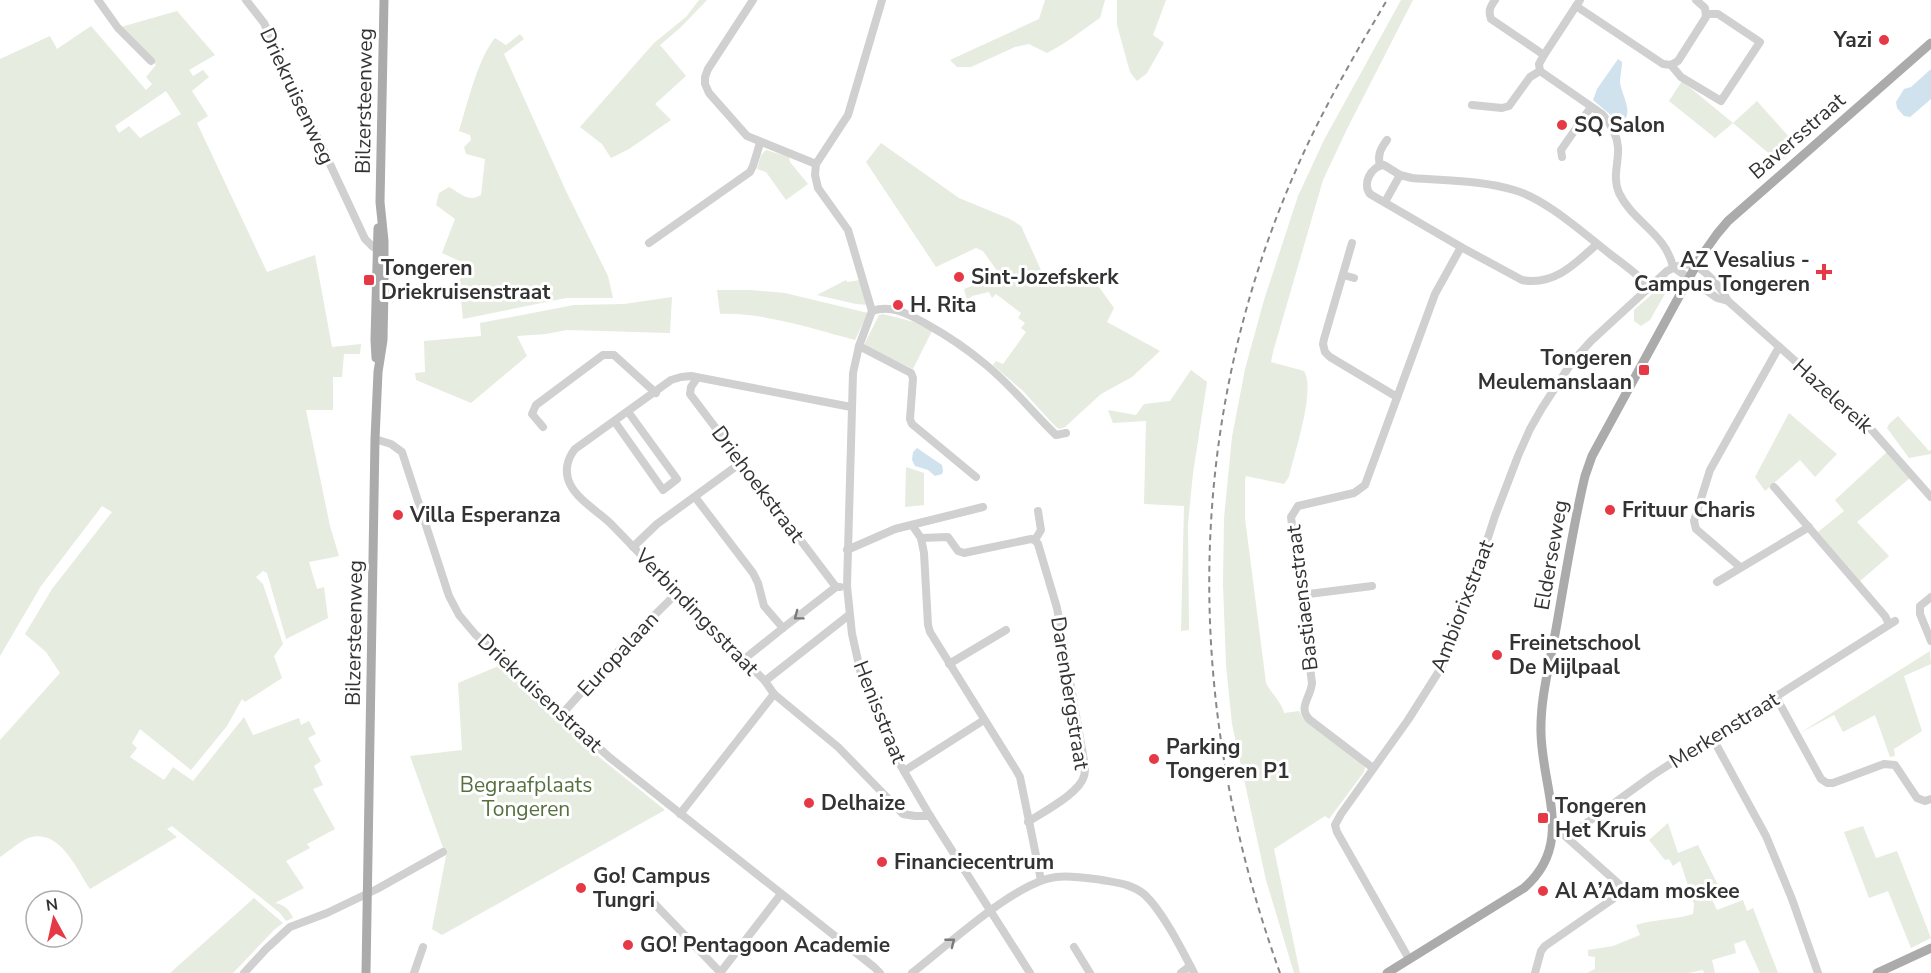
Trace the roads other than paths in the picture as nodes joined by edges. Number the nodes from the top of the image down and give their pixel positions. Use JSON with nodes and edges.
{"nodes":[{"id":1,"x":98,"y":0,"type":"edge"},
{"id":2,"x":246,"y":0,"type":"edge"},
{"id":3,"x":384,"y":0,"type":"edge"},
{"id":4,"x":753,"y":0,"type":"edge"},
{"id":5,"x":882,"y":0,"type":"edge"},
{"id":6,"x":1495,"y":0,"type":"edge"},
{"id":7,"x":1696,"y":0,"type":"edge"},
{"id":8,"x":1578,"y":3,"type":"edge"},
{"id":9,"x":1707,"y":14,"type":"junction"},
{"id":10,"x":1931,"y":43,"type":"edge"},
{"id":11,"x":1544,"y":55,"type":"junction"},
{"id":12,"x":151,"y":61,"type":"dead end"},
{"id":13,"x":1671,"y":65,"type":"junction"},
{"id":14,"x":1540,"y":71,"type":"junction"},
{"id":15,"x":1472,"y":105,"type":"dead end"},
{"id":16,"x":1591,"y":106,"type":"junction"},
{"id":17,"x":1387,"y":140,"type":"dead end"},
{"id":18,"x":760,"y":143,"type":"junction"},
{"id":19,"x":1562,"y":157,"type":"dead end"},
{"id":20,"x":816,"y":164,"type":"junction"},
{"id":21,"x":1380,"y":165,"type":"junction"},
{"id":22,"x":1400,"y":175,"type":"junction"},
{"id":23,"x":1385,"y":202,"type":"junction"},
{"id":24,"x":649,"y":243,"type":"dead end"},
{"id":25,"x":1352,"y":243,"type":"dead end"},
{"id":26,"x":1597,"y":244,"type":"junction"},
{"id":27,"x":1461,"y":247,"type":"junction"},
{"id":28,"x":380,"y":248,"type":"junction"},
{"id":29,"x":1697,"y":265,"type":"junction"},
{"id":30,"x":1673,"y":267,"type":"junction"},
{"id":31,"x":1342,"y":275,"type":"junction"},
{"id":32,"x":1354,"y":278,"type":"dead end"},
{"id":33,"x":1689,"y":278,"type":"junction"},
{"id":34,"x":1649,"y":287,"type":"junction"},
{"id":35,"x":1728,"y":301,"type":"junction"},
{"id":36,"x":872,"y":311,"type":"junction"},
{"id":37,"x":859,"y":346,"type":"junction"},
{"id":38,"x":1779,"y":347,"type":"junction"},
{"id":39,"x":697,"y":378,"type":"junction"},
{"id":40,"x":656,"y":393,"type":"junction"},
{"id":41,"x":1397,"y":397,"type":"junction"},
{"id":42,"x":851,"y":406,"type":"junction"},
{"id":43,"x":629,"y":412,"type":"junction"},
{"id":44,"x":615,"y":422,"type":"junction"},
{"id":45,"x":543,"y":427,"type":"dead end"},
{"id":46,"x":1066,"y":433,"type":"dead end"},
{"id":47,"x":375,"y":440,"type":"junction"},
{"id":48,"x":742,"y":462,"type":"junction"},
{"id":49,"x":976,"y":477,"type":"dead end"},
{"id":50,"x":1774,"y":487,"type":"dead end"},
{"id":51,"x":1931,"y":497,"type":"edge"},
{"id":52,"x":695,"y":498,"type":"junction"},
{"id":53,"x":983,"y":507,"type":"dead end"},
{"id":54,"x":1038,"y":511,"type":"dead end"},
{"id":55,"x":912,"y":525,"type":"junction"},
{"id":56,"x":1809,"y":527,"type":"junction"},
{"id":57,"x":921,"y":538,"type":"junction"},
{"id":58,"x":1035,"y":540,"type":"junction"},
{"id":59,"x":633,"y":547,"type":"junction"},
{"id":60,"x":847,"y":550,"type":"junction"},
{"id":61,"x":1740,"y":567,"type":"junction"},
{"id":62,"x":1717,"y":582,"type":"dead end"},
{"id":63,"x":847,"y":586,"type":"junction"},
{"id":64,"x":1372,"y":586,"type":"dead end"},
{"id":65,"x":836,"y":587,"type":"junction"},
{"id":66,"x":675,"y":595,"type":"junction"},
{"id":67,"x":1300,"y":595,"type":"junction"},
{"id":68,"x":1931,"y":597,"type":"edge"},
{"id":69,"x":1920,"y":606,"type":"junction"},
{"id":70,"x":1910,"y":612,"type":"dead end"},
{"id":71,"x":849,"y":615,"type":"junction"},
{"id":72,"x":783,"y":628,"type":"junction"},
{"id":73,"x":1006,"y":630,"type":"dead end"},
{"id":74,"x":1931,"y":641,"type":"edge"},
{"id":75,"x":743,"y":660,"type":"junction"},
{"id":76,"x":949,"y":664,"type":"junction"},
{"id":77,"x":765,"y":681,"type":"junction"},
{"id":78,"x":774,"y":694,"type":"junction"},
{"id":79,"x":1776,"y":697,"type":"junction"},
{"id":80,"x":562,"y":714,"type":"junction"},
{"id":81,"x":984,"y":720,"type":"junction"},
{"id":82,"x":1712,"y":736,"type":"junction"},
{"id":83,"x":1373,"y":768,"type":"junction"},
{"id":84,"x":904,"y":771,"type":"junction"},
{"id":85,"x":1931,"y":799,"type":"edge"},
{"id":86,"x":680,"y":814,"type":"junction"},
{"id":87,"x":930,"y":816,"type":"junction"},
{"id":88,"x":1028,"y":822,"type":"junction"},
{"id":89,"x":1553,"y":834,"type":"junction"},
{"id":90,"x":1564,"y":835,"type":"junction"},
{"id":91,"x":443,"y":852,"type":"dead end"},
{"id":92,"x":1041,"y":880,"type":"junction"},
{"id":93,"x":368,"y":894,"type":"junction"},
{"id":94,"x":781,"y":894,"type":"junction"},
{"id":95,"x":650,"y":899,"type":"dead end"},
{"id":96,"x":990,"y":912,"type":"junction"},
{"id":97,"x":423,"y":947,"type":"dead end"},
{"id":98,"x":1074,"y":947,"type":"dead end"},
{"id":99,"x":1931,"y":948,"type":"edge"},
{"id":100,"x":1409,"y":959,"type":"junction"},
{"id":101,"x":1192,"y":969,"type":"edge"},
{"id":102,"x":244,"y":973,"type":"edge"},
{"id":103,"x":366,"y":973,"type":"edge"},
{"id":104,"x":414,"y":973,"type":"edge"},
{"id":105,"x":720,"y":973,"type":"edge"},
{"id":106,"x":879,"y":973,"type":"edge"},
{"id":107,"x":912,"y":973,"type":"edge"},
{"id":108,"x":1030,"y":973,"type":"edge"},
{"id":109,"x":1090,"y":973,"type":"edge"},
{"id":110,"x":1181,"y":973,"type":"edge"},
{"id":111,"x":1388,"y":973,"type":"edge"},
{"id":112,"x":1536,"y":973,"type":"edge"},
{"id":113,"x":1818,"y":973,"type":"edge"},
{"id":114,"x":1877,"y":973,"type":"edge"}],
"edges":[{"from":1,"to":12,"type":"street"},
{"from":2,"to":28,"type":"street","name":"Driekruisenweg"},
{"from":3,"to":28,"type":"main road","name":"Bilzersteenweg"},
{"from":4,"to":18,"type":"street"},
{"from":5,"to":20,"type":"street"},
{"from":6,"to":11,"type":"street"},
{"from":7,"to":9,"type":"street"},
{"from":8,"to":11,"type":"street"},
{"from":8,"to":13,"type":"street"},
{"from":9,"to":13,"type":"street"},
{"from":9,"to":13,"type":"street"},
{"from":10,"to":29,"type":"main road","name":"Baversstraat"},
{"from":11,"to":14,"type":"street"},
{"from":14,"to":15,"type":"street"},
{"from":14,"to":16,"type":"street"},
{"from":16,"to":19,"type":"street"},
{"from":16,"to":30,"type":"street"},
{"from":17,"to":21,"type":"street"},
{"from":18,"to":20,"type":"street"},
{"from":18,"to":24,"type":"street"},
{"from":20,"to":36,"type":"street"},
{"from":21,"to":22,"type":"street"},
{"from":21,"to":23,"type":"street"},
{"from":22,"to":23,"type":"street"},
{"from":22,"to":26,"type":"street"},
{"from":23,"to":27,"type":"street"},
{"from":25,"to":31,"type":"street"},
{"from":26,"to":27,"type":"street"},
{"from":26,"to":34,"type":"street"},
{"from":27,"to":41,"type":"street","name":"Bastiaensstraat"},
{"from":28,"to":47,"type":"main road","name":"Bilzersteenweg"},
{"from":29,"to":30,"type":"street"},
{"from":29,"to":33,"type":"main road","name":"Elderseweg"},
{"from":29,"to":35,"type":"street","name":"Hazelereik"},
{"from":30,"to":33,"type":"street"},
{"from":30,"to":34,"type":"street","name":"Ambiorixstraat"},
{"from":31,"to":32,"type":"street"},
{"from":31,"to":41,"type":"street"},
{"from":33,"to":35,"type":"street","name":"Hazelereik"},
{"from":33,"to":89,"type":"main road","name":"Elderseweg"},
{"from":34,"to":83,"type":"street","name":"Ambiorixstraat"},
{"from":35,"to":38,"type":"street","name":"Hazelereik"},
{"from":36,"to":37,"type":"street","name":"Henisstraat"},
{"from":36,"to":46,"type":"street"},
{"from":37,"to":42,"type":"street","name":"Henisstraat"},
{"from":37,"to":49,"type":"street"},
{"from":38,"to":51,"type":"street","name":"Hazelereik"},
{"from":38,"to":61,"type":"street"},
{"from":39,"to":40,"type":"street","name":"Verbindingsstraat"},
{"from":39,"to":42,"type":"street"},
{"from":39,"to":48,"type":"street","name":"Driehoekstraat"},
{"from":40,"to":43,"type":"street","name":"Verbindingsstraat"},
{"from":40,"to":45,"type":"street"},
{"from":41,"to":67,"type":"street","name":"Bastiaensstraat"},
{"from":42,"to":60,"type":"street","name":"Henisstraat"},
{"from":43,"to":44,"type":"street","name":"Verbindingsstraat"},
{"from":43,"to":44,"type":"street"},
{"from":44,"to":59,"type":"street","name":"Verbindingsstraat"},
{"from":47,"to":80,"type":"street","name":"Driekruisenstraat"},
{"from":47,"to":93,"type":"main road","name":"Bilzersteenweg"},
{"from":48,"to":52,"type":"street"},
{"from":48,"to":65,"type":"street","name":"Driehoekstraat"},
{"from":50,"to":56,"type":"street"},
{"from":52,"to":59,"type":"street"},
{"from":52,"to":72,"type":"street"},
{"from":53,"to":55,"type":"street"},
{"from":54,"to":58,"type":"street","name":"Darenbergstraat"},
{"from":55,"to":57,"type":"street"},
{"from":55,"to":60,"type":"street"},
{"from":56,"to":61,"type":"street"},
{"from":56,"to":79,"type":"street","name":"Merkenstraat"},
{"from":57,"to":58,"type":"street"},
{"from":57,"to":76,"type":"street"},
{"from":58,"to":88,"type":"street","name":"Darenbergstraat"},
{"from":59,"to":66,"type":"street","name":"Verbindingsstraat"},
{"from":60,"to":63,"type":"street","name":"Henisstraat"},
{"from":61,"to":62,"type":"street"},
{"from":63,"to":65,"type":"street"},
{"from":63,"to":71,"type":"street","name":"Henisstraat"},
{"from":64,"to":67,"type":"street"},
{"from":65,"to":72,"type":"street","one_way":true},
{"from":66,"to":75,"type":"street","name":"Verbindingsstraat"},
{"from":66,"to":80,"type":"street","name":"Europalaan"},
{"from":67,"to":83,"type":"street","name":"Bastiaensstraat"},
{"from":68,"to":69,"type":"street"},
{"from":69,"to":70,"type":"street"},
{"from":69,"to":74,"type":"street"},
{"from":71,"to":77,"type":"street"},
{"from":71,"to":84,"type":"street","name":"Henisstraat"},
{"from":72,"to":75,"type":"street"},
{"from":73,"to":76,"type":"street"},
{"from":75,"to":77,"type":"street","name":"Verbindingsstraat"},
{"from":76,"to":81,"type":"street"},
{"from":77,"to":78,"type":"street","name":"Verbindingsstraat"},
{"from":78,"to":86,"type":"street"},
{"from":78,"to":87,"type":"street","name":"Verbindingsstraat"},
{"from":79,"to":82,"type":"street","name":"Merkenstraat"},
{"from":79,"to":85,"type":"street"},
{"from":80,"to":86,"type":"street","name":"Driekruisenstraat"},
{"from":81,"to":84,"type":"street"},
{"from":81,"to":88,"type":"street"},
{"from":82,"to":90,"type":"street","name":"Merkenstraat"},
{"from":82,"to":113,"type":"street"},
{"from":83,"to":100,"type":"street","name":"Ambiorixstraat"},
{"from":84,"to":87,"type":"street","name":"Henisstraat"},
{"from":86,"to":94,"type":"street","name":"Driekruisenstraat"},
{"from":87,"to":96,"type":"street","name":"Henisstraat"},
{"from":88,"to":92,"type":"street"},
{"from":89,"to":90,"type":"street"},
{"from":89,"to":100,"type":"main road","name":"Elderseweg"},
{"from":90,"to":112,"type":"street"},
{"from":91,"to":93,"type":"street"},
{"from":92,"to":96,"type":"street"},
{"from":92,"to":101,"type":"street"},
{"from":93,"to":102,"type":"street"},
{"from":93,"to":103,"type":"main road","name":"Bilzersteenweg"},
{"from":94,"to":105,"type":"street"},
{"from":94,"to":106,"type":"street","name":"Driekruisenstraat"},
{"from":95,"to":105,"type":"street"},
{"from":107,"to":96,"type":"street","one_way":true},
{"from":96,"to":108,"type":"street","name":"Henisstraat"},
{"from":97,"to":104,"type":"street"},
{"from":98,"to":109,"type":"street"},
{"from":99,"to":114,"type":"main road"},
{"from":100,"to":111,"type":"main road","name":"Elderseweg"},
{"from":101,"to":110,"type":"street"}]}
